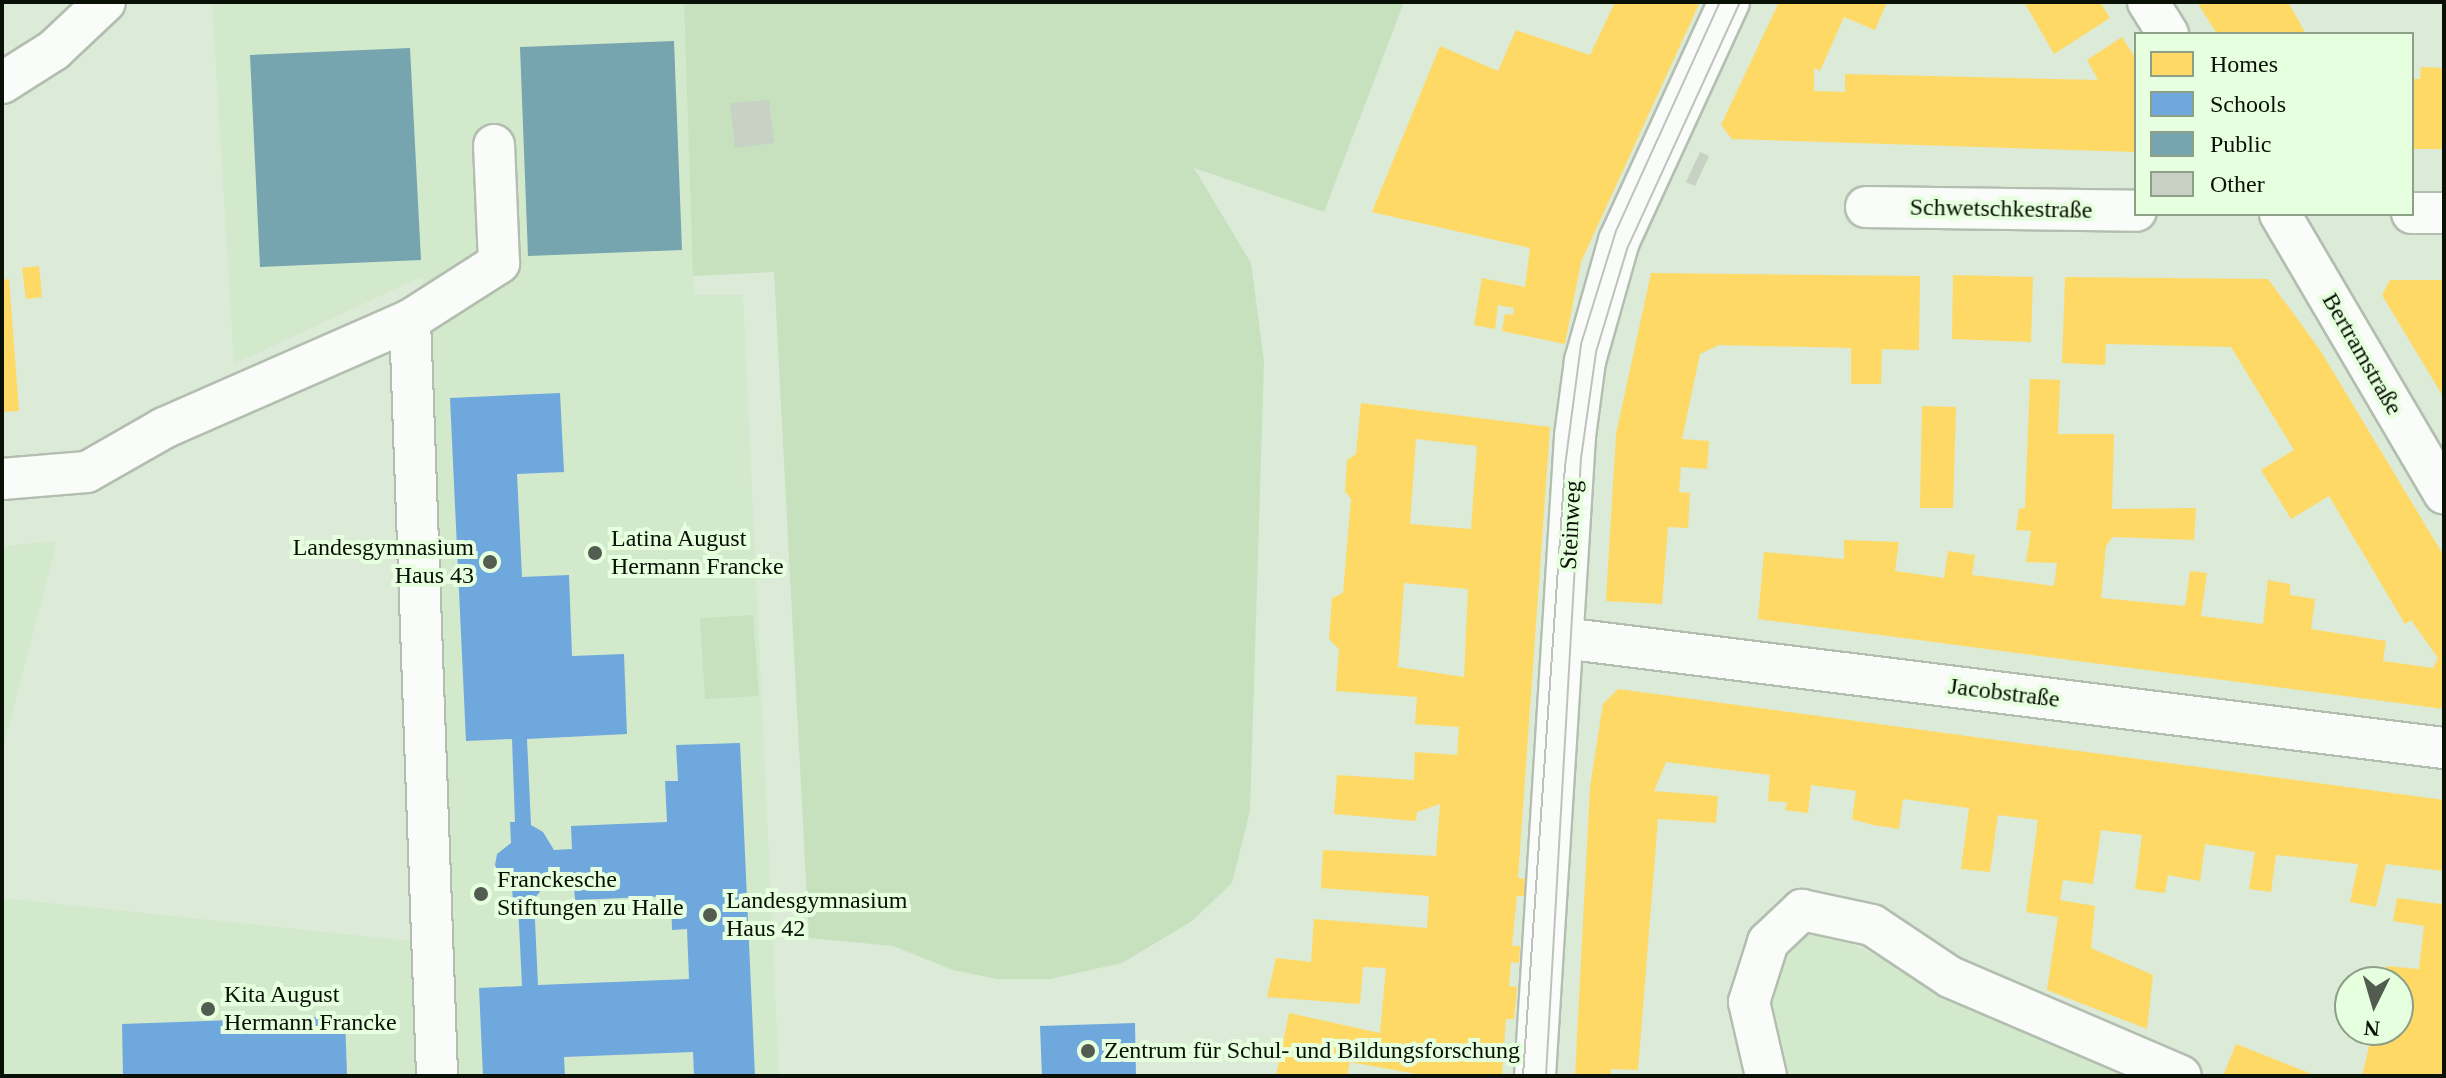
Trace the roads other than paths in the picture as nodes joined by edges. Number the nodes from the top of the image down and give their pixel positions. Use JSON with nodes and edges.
{"nodes":[{"id":1,"x":105,"y":2,"type":"edge"},
{"id":2,"x":1729,"y":2,"type":"edge"},
{"id":3,"x":2148,"y":2,"type":"edge"},
{"id":4,"x":2167,"y":32,"type":"edge"},
{"id":5,"x":2,"y":83,"type":"edge"},
{"id":6,"x":494,"y":145,"type":"dead end"},
{"id":7,"x":1866,"y":207,"type":"dead end"},
{"id":8,"x":2134,"y":211,"type":"edge"},
{"id":9,"x":2414,"y":213,"type":"edge"},
{"id":10,"x":2444,"y":213,"type":"edge"},
{"id":11,"x":2281,"y":216,"type":"edge"},
{"id":12,"x":410,"y":320,"type":"junction"},
{"id":13,"x":11,"y":478,"type":"edge"},
{"id":14,"x":2444,"y":493,"type":"edge"},
{"id":15,"x":1563,"y":638,"type":"junction"},
{"id":16,"x":2444,"y":748,"type":"edge"},
{"id":17,"x":1759,"y":1075,"type":"edge"},
{"id":18,"x":437,"y":1076,"type":"edge"},
{"id":19,"x":1535,"y":1076,"type":"edge"},
{"id":20,"x":2181,"y":1076,"type":"edge"}],
"edges":[{"from":1,"to":5,"type":"street"},
{"from":2,"to":15,"type":"street","name":"Steinweg"},
{"from":3,"to":4,"type":"street"},
{"from":6,"to":12,"type":"street"},
{"from":7,"to":8,"type":"street","name":"Schwetschkestraße"},
{"from":9,"to":10,"type":"street"},
{"from":11,"to":14,"type":"street","name":"Bertramstraße"},
{"from":12,"to":13,"type":"street"},
{"from":12,"to":18,"type":"street"},
{"from":15,"to":16,"type":"street","name":"Jacobstraße"},
{"from":15,"to":19,"type":"street","name":"Steinweg"},
{"from":17,"to":20,"type":"street"}]}
